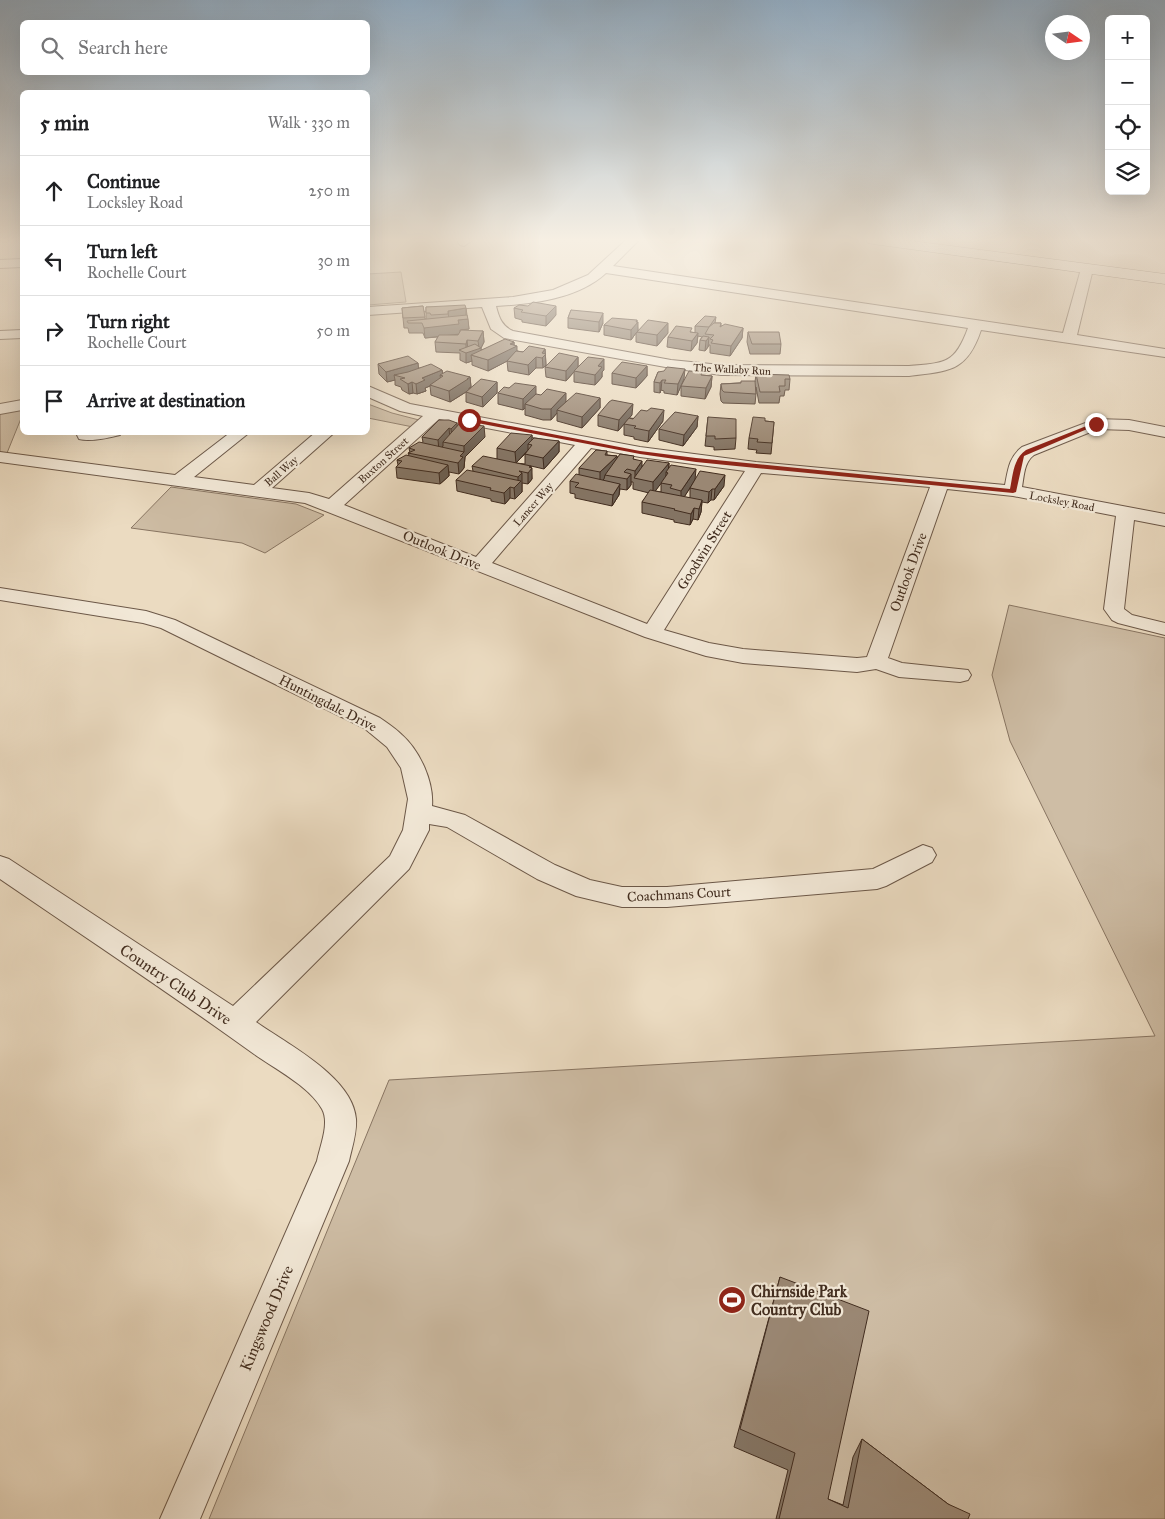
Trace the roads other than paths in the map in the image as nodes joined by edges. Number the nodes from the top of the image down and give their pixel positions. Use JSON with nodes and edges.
{"nodes":[{"id":1,"x":490,"y":311,"type":"edge"},
{"id":2,"x":889,"y":311,"type":"edge"},
{"id":3,"x":1076,"y":311,"type":"edge"},
{"id":4,"x":976,"y":324,"type":"junction"},
{"id":5,"x":20,"y":334,"type":"edge"},
{"id":6,"x":0,"y":335,"type":"edge"},
{"id":7,"x":1069,"y":338,"type":"junction"},
{"id":8,"x":1165,"y":353,"type":"edge"},
{"id":9,"x":370,"y":392,"type":"edge"},
{"id":10,"x":20,"y":405,"type":"edge"},
{"id":11,"x":0,"y":409,"type":"edge"},
{"id":12,"x":435,"y":414,"type":"junction"},
{"id":13,"x":1165,"y":432,"type":"edge"},
{"id":14,"x":85,"y":435,"type":"edge"},
{"id":15,"x":238,"y":435,"type":"edge"},
{"id":16,"x":323,"y":435,"type":"edge"},
{"id":17,"x":586,"y":443,"type":"junction"},
{"id":18,"x":79,"y":453,"type":"dead end"},
{"id":19,"x":0,"y":457,"type":"edge"},
{"id":20,"x":756,"y":467,"type":"junction"},
{"id":21,"x":180,"y":480,"type":"junction"},
{"id":22,"x":940,"y":483,"type":"junction"},
{"id":23,"x":259,"y":490,"type":"junction"},
{"id":24,"x":1013,"y":492,"type":"junction"},
{"id":25,"x":332,"y":506,"type":"junction"},
{"id":26,"x":1126,"y":513,"type":"junction"},
{"id":27,"x":1165,"y":520,"type":"edge"},
{"id":28,"x":480,"y":564,"type":"junction"},
{"id":29,"x":8,"y":595,"type":"edge"},
{"id":30,"x":0,"y":613,"type":"edge"},
{"id":31,"x":1165,"y":629,"type":"edge"},
{"id":32,"x":652,"y":633,"type":"junction"},
{"id":33,"x":876,"y":661,"type":"junction"},
{"id":34,"x":960,"y":675,"type":"dead end"},
{"id":35,"x":418,"y":814,"type":"junction"},
{"id":36,"x":923,"y":855,"type":"dead end"},
{"id":37,"x":0,"y":866,"type":"edge"},
{"id":38,"x":235,"y":1023,"type":"junction"},
{"id":39,"x":340,"y":1115,"type":"joint"},
{"id":40,"x":180,"y":1519,"type":"edge"}],
"edges":[{"from":1,"to":4,"type":"street","name":"The Wallaby Run"},
{"from":2,"to":4,"type":"street"},
{"from":3,"to":7,"type":"street"},
{"from":4,"to":7,"type":"street"},
{"from":5,"to":6,"type":"street"},
{"from":7,"to":8,"type":"street"},
{"from":9,"to":12,"type":"street","name":"Locksley Road"},
{"from":10,"to":11,"type":"street"},
{"from":12,"to":17,"type":"street","name":"Locksley Road"},
{"from":12,"to":25,"type":"street","name":"Buxton Street"},
{"from":13,"to":24,"type":"street"},
{"from":14,"to":18,"type":"street"},
{"from":15,"to":21,"type":"street"},
{"from":16,"to":23,"type":"street","name":"Ball Way"},
{"from":17,"to":20,"type":"street","name":"Locksley Road"},
{"from":17,"to":28,"type":"street","name":"Lancer Way"},
{"from":19,"to":21,"type":"street","name":"Outlook Drive"},
{"from":20,"to":22,"type":"street","name":"Locksley Road"},
{"from":20,"to":32,"type":"street","name":"Goodwin Street"},
{"from":21,"to":23,"type":"street","name":"Outlook Drive"},
{"from":22,"to":24,"type":"street","name":"Locksley Road"},
{"from":22,"to":33,"type":"street","name":"Outlook Drive"},
{"from":23,"to":25,"type":"street","name":"Outlook Drive"},
{"from":24,"to":26,"type":"street","name":"Locksley Road"},
{"from":25,"to":28,"type":"street","name":"Outlook Drive"},
{"from":26,"to":27,"type":"street","name":"Locksley Road"},
{"from":26,"to":31,"type":"street"},
{"from":28,"to":32,"type":"street","name":"Outlook Drive"},
{"from":29,"to":30,"type":"street"},
{"from":29,"to":35,"type":"street","name":"Huntingdale Drive"},
{"from":32,"to":33,"type":"street","name":"Outlook Drive"},
{"from":33,"to":34,"type":"street","name":"Outlook Drive"},
{"from":35,"to":36,"type":"street","name":"Coachmans Court"},
{"from":35,"to":38,"type":"street","name":"Huntingdale Drive"},
{"from":37,"to":38,"type":"street","name":"Country Club Drive"},
{"from":38,"to":39,"type":"street","name":"Country Club Drive"},
{"from":39,"to":40,"type":"street","name":"Kingswood Drive"}]}
